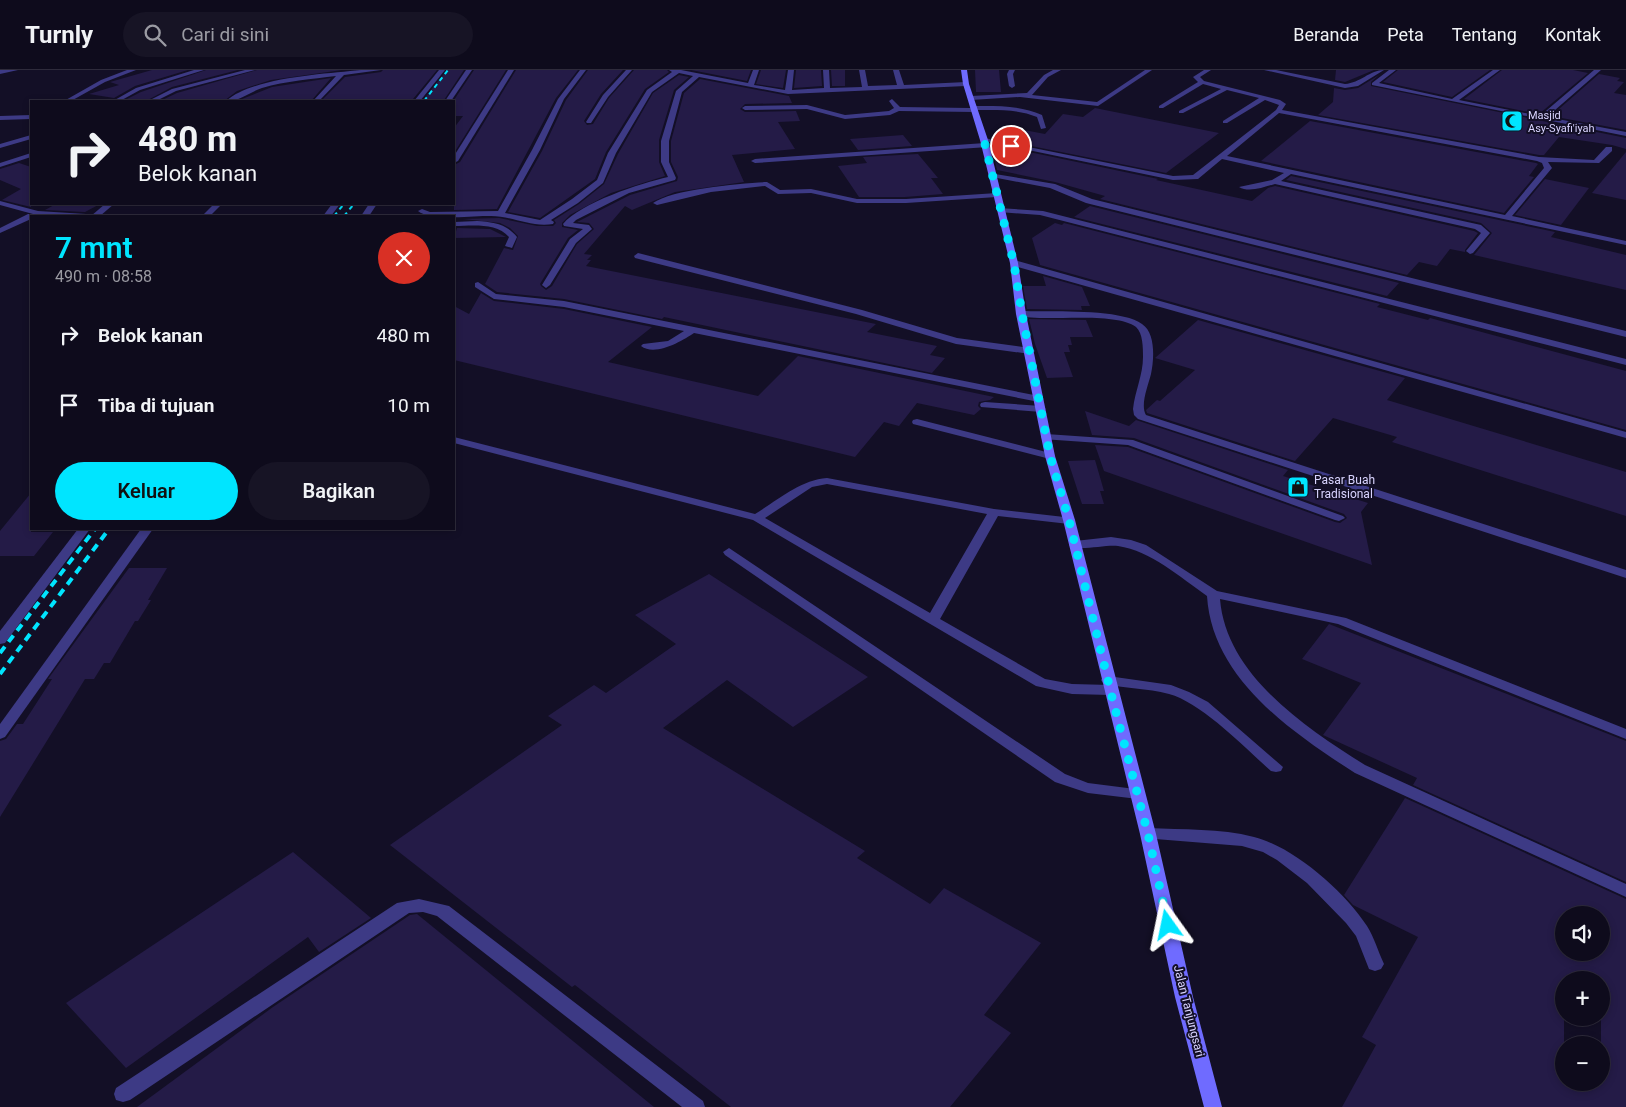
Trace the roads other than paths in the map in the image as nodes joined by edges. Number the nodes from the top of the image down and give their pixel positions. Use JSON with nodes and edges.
{"nodes":[{"id":1,"x":15,"y":70,"type":"edge"},
{"id":2,"x":133,"y":70,"type":"edge"},
{"id":3,"x":201,"y":70,"type":"edge"},
{"id":4,"x":252,"y":70,"type":"edge"},
{"id":5,"x":378,"y":70,"type":"edge"},
{"id":6,"x":442,"y":70,"type":"edge"},
{"id":7,"x":469,"y":70,"type":"edge"},
{"id":8,"x":511,"y":70,"type":"edge"},
{"id":9,"x":583,"y":70,"type":"edge"},
{"id":10,"x":629,"y":70,"type":"edge"},
{"id":11,"x":721,"y":70,"type":"edge"},
{"id":12,"x":756,"y":70,"type":"edge"},
{"id":13,"x":791,"y":70,"type":"edge"},
{"id":14,"x":826,"y":70,"type":"edge"},
{"id":15,"x":862,"y":70,"type":"edge"},
{"id":16,"x":896,"y":70,"type":"edge"},
{"id":17,"x":964,"y":70,"type":"edge"},
{"id":18,"x":1012,"y":70,"type":"edge"},
{"id":19,"x":1058,"y":70,"type":"edge"},
{"id":20,"x":1149,"y":70,"type":"edge"},
{"id":21,"x":1208,"y":70,"type":"edge"},
{"id":22,"x":1267,"y":70,"type":"edge"},
{"id":23,"x":1381,"y":70,"type":"edge"},
{"id":24,"x":1393,"y":70,"type":"edge"},
{"id":25,"x":1497,"y":70,"type":"edge"},
{"id":26,"x":1598,"y":70,"type":"edge"},
{"id":27,"x":675,"y":71,"type":"edge"},
{"id":28,"x":0,"y":72,"type":"edge"},
{"id":29,"x":342,"y":74,"type":"junction"},
{"id":30,"x":697,"y":76,"type":"junction"},
{"id":31,"x":717,"y":80,"type":"junction"},
{"id":32,"x":1202,"y":82,"type":"junction"},
{"id":33,"x":966,"y":84,"type":"junction"},
{"id":34,"x":750,"y":86,"type":"junction"},
{"id":35,"x":1012,"y":86,"type":"dead end"},
{"id":36,"x":901,"y":87,"type":"junction"},
{"id":37,"x":865,"y":88,"type":"junction"},
{"id":38,"x":1227,"y":88,"type":"junction"},
{"id":39,"x":827,"y":90,"type":"junction"},
{"id":40,"x":788,"y":92,"type":"junction"},
{"id":41,"x":1022,"y":96,"type":"junction"},
{"id":42,"x":1265,"y":97,"type":"junction"},
{"id":43,"x":69,"y":100,"type":"edge"},
{"id":44,"x":118,"y":100,"type":"edge"},
{"id":45,"x":152,"y":100,"type":"edge"},
{"id":46,"x":231,"y":100,"type":"edge"},
{"id":47,"x":317,"y":100,"type":"edge"},
{"id":48,"x":418,"y":100,"type":"edge"},
{"id":49,"x":449,"y":100,"type":"edge"},
{"id":50,"x":892,"y":101,"type":"dead end"},
{"id":51,"x":1453,"y":101,"type":"junction"},
{"id":52,"x":973,"y":105,"type":"junction"},
{"id":53,"x":1161,"y":107,"type":"dead end"},
{"id":54,"x":745,"y":108,"type":"dead end"},
{"id":55,"x":898,"y":109,"type":"junction"},
{"id":56,"x":1278,"y":111,"type":"junction"},
{"id":57,"x":1182,"y":112,"type":"dead end"},
{"id":58,"x":30,"y":116,"type":"edge"},
{"id":59,"x":0,"y":118,"type":"edge"},
{"id":60,"x":1541,"y":118,"type":"junction"},
{"id":61,"x":589,"y":122,"type":"dead end"},
{"id":62,"x":1225,"y":122,"type":"dead end"},
{"id":63,"x":1043,"y":128,"type":"dead end"},
{"id":64,"x":1626,"y":134,"type":"edge"},
{"id":65,"x":30,"y":138,"type":"edge"},
{"id":66,"x":984,"y":143,"type":"junction"},
{"id":67,"x":0,"y":146,"type":"edge"},
{"id":68,"x":1609,"y":149,"type":"dead end"},
{"id":69,"x":29,"y":157,"type":"edge"},
{"id":70,"x":1221,"y":157,"type":"junction"},
{"id":71,"x":455,"y":159,"type":"edge"},
{"id":72,"x":1539,"y":160,"type":"junction"},
{"id":73,"x":755,"y":161,"type":"dead end"},
{"id":74,"x":0,"y":165,"type":"edge"},
{"id":75,"x":1291,"y":171,"type":"junction"},
{"id":76,"x":992,"y":175,"type":"junction"},
{"id":77,"x":1276,"y":182,"type":"junction"},
{"id":78,"x":1243,"y":187,"type":"dead end"},
{"id":79,"x":997,"y":195,"type":"junction"},
{"id":80,"x":0,"y":203,"type":"edge"},
{"id":81,"x":657,"y":203,"type":"dead end"},
{"id":82,"x":109,"y":205,"type":"edge"},
{"id":83,"x":217,"y":205,"type":"edge"},
{"id":84,"x":423,"y":210,"type":"edge"},
{"id":85,"x":1002,"y":210,"type":"junction"},
{"id":86,"x":497,"y":214,"type":"junction"},
{"id":87,"x":34,"y":215,"type":"edge"},
{"id":88,"x":96,"y":215,"type":"edge"},
{"id":89,"x":207,"y":215,"type":"edge"},
{"id":90,"x":30,"y":217,"type":"edge"},
{"id":91,"x":1507,"y":217,"type":"junction"},
{"id":92,"x":570,"y":221,"type":"junction"},
{"id":93,"x":542,"y":222,"type":"junction"},
{"id":94,"x":455,"y":224,"type":"edge"},
{"id":95,"x":0,"y":231,"type":"edge"},
{"id":96,"x":1626,"y":243,"type":"edge"},
{"id":97,"x":509,"y":246,"type":"dead end"},
{"id":98,"x":1470,"y":251,"type":"dead end"},
{"id":99,"x":638,"y":256,"type":"dead end"},
{"id":100,"x":1014,"y":264,"type":"junction"},
{"id":101,"x":478,"y":285,"type":"dead end"},
{"id":102,"x":546,"y":285,"type":"dead end"},
{"id":103,"x":1022,"y":314,"type":"junction"},
{"id":104,"x":692,"y":330,"type":"junction"},
{"id":105,"x":1626,"y":334,"type":"edge"},
{"id":106,"x":646,"y":346,"type":"dead end"},
{"id":107,"x":1030,"y":351,"type":"junction"},
{"id":108,"x":1626,"y":362,"type":"edge"},
{"id":109,"x":1040,"y":404,"type":"junction"},
{"id":110,"x":985,"y":405,"type":"dead end"},
{"id":111,"x":917,"y":422,"type":"dead end"},
{"id":112,"x":1626,"y":435,"type":"edge"},
{"id":113,"x":1046,"y":437,"type":"junction"},
{"id":114,"x":455,"y":440,"type":"edge"},
{"id":115,"x":1050,"y":456,"type":"junction"},
{"id":116,"x":994,"y":512,"type":"junction"},
{"id":117,"x":757,"y":518,"type":"junction"},
{"id":118,"x":1339,"y":518,"type":"dead end"},
{"id":119,"x":1069,"y":520,"type":"junction"},
{"id":120,"x":83,"y":530,"type":"edge"},
{"id":121,"x":146,"y":530,"type":"edge"},
{"id":122,"x":1074,"y":545,"type":"junction"},
{"id":123,"x":729,"y":552,"type":"dead end"},
{"id":124,"x":1626,"y":574,"type":"edge"},
{"id":125,"x":1213,"y":594,"type":"junction"},
{"id":126,"x":933,"y":620,"type":"junction"},
{"id":127,"x":0,"y":640,"type":"edge"},
{"id":128,"x":1109,"y":685,"type":"junction"},
{"id":129,"x":0,"y":734,"type":"edge"},
{"id":130,"x":1626,"y":734,"type":"edge"},
{"id":131,"x":1276,"y":767,"type":"dead end"},
{"id":132,"x":1138,"y":794,"type":"junction"},
{"id":133,"x":1148,"y":834,"type":"junction"},
{"id":134,"x":1626,"y":890,"type":"edge"},
{"id":135,"x":1375,"y":964,"type":"dead end"},
{"id":136,"x":123,"y":1094,"type":"dead end"},
{"id":137,"x":696,"y":1107,"type":"edge"},
{"id":138,"x":1213,"y":1107,"type":"edge"}],
"edges":[{"from":1,"to":28,"type":"street"},
{"from":2,"to":43,"type":"street"},
{"from":3,"to":44,"type":"street"},
{"from":4,"to":45,"type":"street"},
{"from":5,"to":29,"type":"street"},
{"from":6,"to":48,"type":"street"},
{"from":7,"to":49,"type":"street"},
{"from":8,"to":71,"type":"street"},
{"from":9,"to":86,"type":"street"},
{"from":10,"to":61,"type":"street"},
{"from":11,"to":31,"type":"street"},
{"from":12,"to":34,"type":"street"},
{"from":13,"to":40,"type":"street"},
{"from":14,"to":39,"type":"street"},
{"from":15,"to":37,"type":"street"},
{"from":16,"to":36,"type":"street"},
{"from":17,"to":33,"type":"main road","name":"Jalan Tanjungsari"},
{"from":18,"to":35,"type":"street"},
{"from":19,"to":41,"type":"street"},
{"from":20,"to":41,"type":"street"},
{"from":21,"to":32,"type":"street"},
{"from":22,"to":23,"type":"street"},
{"from":24,"to":51,"type":"street"},
{"from":25,"to":51,"type":"street"},
{"from":26,"to":60,"type":"street"},
{"from":27,"to":30,"type":"street"},
{"from":27,"to":93,"type":"street"},
{"from":29,"to":46,"type":"street"},
{"from":29,"to":47,"type":"street"},
{"from":30,"to":31,"type":"street"},
{"from":30,"to":92,"type":"street"},
{"from":31,"to":34,"type":"street"},
{"from":32,"to":38,"type":"street"},
{"from":32,"to":53,"type":"street"},
{"from":33,"to":36,"type":"street"},
{"from":33,"to":52,"type":"main road","name":"Jalan Tanjungsari"},
{"from":34,"to":40,"type":"street"},
{"from":36,"to":37,"type":"street"},
{"from":37,"to":39,"type":"street"},
{"from":38,"to":42,"type":"street"},
{"from":38,"to":57,"type":"street"},
{"from":39,"to":40,"type":"street"},
{"from":41,"to":52,"type":"street"},
{"from":42,"to":56,"type":"street"},
{"from":42,"to":62,"type":"street"},
{"from":50,"to":55,"type":"street"},
{"from":51,"to":60,"type":"street"},
{"from":52,"to":55,"type":"street"},
{"from":52,"to":63,"type":"street"},
{"from":52,"to":66,"type":"main road","name":"Jalan Tanjungsari"},
{"from":54,"to":55,"type":"street"},
{"from":56,"to":70,"type":"street"},
{"from":56,"to":72,"type":"street"},
{"from":58,"to":59,"type":"street"},
{"from":60,"to":64,"type":"street"},
{"from":65,"to":67,"type":"street"},
{"from":66,"to":70,"type":"street"},
{"from":66,"to":73,"type":"street"},
{"from":66,"to":76,"type":"main road","name":"Jalan Tanjungsari"},
{"from":68,"to":72,"type":"street"},
{"from":69,"to":74,"type":"street"},
{"from":70,"to":75,"type":"street"},
{"from":72,"to":91,"type":"street"},
{"from":75,"to":77,"type":"street"},
{"from":75,"to":91,"type":"street"},
{"from":76,"to":79,"type":"main road","name":"Jalan Tanjungsari"},
{"from":76,"to":105,"type":"street"},
{"from":77,"to":78,"type":"street"},
{"from":77,"to":98,"type":"street"},
{"from":79,"to":81,"type":"street"},
{"from":79,"to":85,"type":"main road","name":"Jalan Tanjungsari"},
{"from":80,"to":87,"type":"street"},
{"from":82,"to":88,"type":"street"},
{"from":83,"to":89,"type":"street"},
{"from":84,"to":86,"type":"street"},
{"from":85,"to":100,"type":"main road","name":"Jalan Tanjungsari"},
{"from":85,"to":108,"type":"street"},
{"from":86,"to":93,"type":"street"},
{"from":90,"to":95,"type":"street"},
{"from":91,"to":96,"type":"street"},
{"from":92,"to":93,"type":"street"},
{"from":92,"to":102,"type":"street"},
{"from":94,"to":97,"type":"street"},
{"from":99,"to":107,"type":"street"},
{"from":100,"to":103,"type":"main road","name":"Jalan Tanjungsari"},
{"from":100,"to":112,"type":"street"},
{"from":101,"to":104,"type":"street"},
{"from":103,"to":107,"type":"main road","name":"Jalan Tanjungsari"},
{"from":103,"to":124,"type":"street"},
{"from":104,"to":106,"type":"street"},
{"from":104,"to":109,"type":"street"},
{"from":107,"to":109,"type":"main road","name":"Jalan Tanjungsari"},
{"from":109,"to":110,"type":"street"},
{"from":109,"to":113,"type":"main road","name":"Jalan Tanjungsari"},
{"from":111,"to":115,"type":"street"},
{"from":113,"to":115,"type":"main road","name":"Jalan Tanjungsari"},
{"from":113,"to":118,"type":"street"},
{"from":114,"to":117,"type":"street"},
{"from":115,"to":119,"type":"main road","name":"Jalan Tanjungsari"},
{"from":116,"to":117,"type":"street"},
{"from":116,"to":119,"type":"street"},
{"from":116,"to":126,"type":"street"},
{"from":117,"to":126,"type":"street"},
{"from":119,"to":122,"type":"main road","name":"Jalan Tanjungsari"},
{"from":120,"to":127,"type":"street"},
{"from":121,"to":129,"type":"street"},
{"from":122,"to":125,"type":"street"},
{"from":122,"to":128,"type":"main road","name":"Jalan Tanjungsari"},
{"from":123,"to":132,"type":"street"},
{"from":125,"to":130,"type":"street"},
{"from":125,"to":134,"type":"street"},
{"from":126,"to":128,"type":"street"},
{"from":128,"to":131,"type":"street"},
{"from":128,"to":132,"type":"main road","name":"Jalan Tanjungsari"},
{"from":132,"to":133,"type":"main road","name":"Jalan Tanjungsari"},
{"from":133,"to":135,"type":"street"},
{"from":133,"to":138,"type":"main road","name":"Jalan Tanjungsari"},
{"from":136,"to":137,"type":"street"}]}
